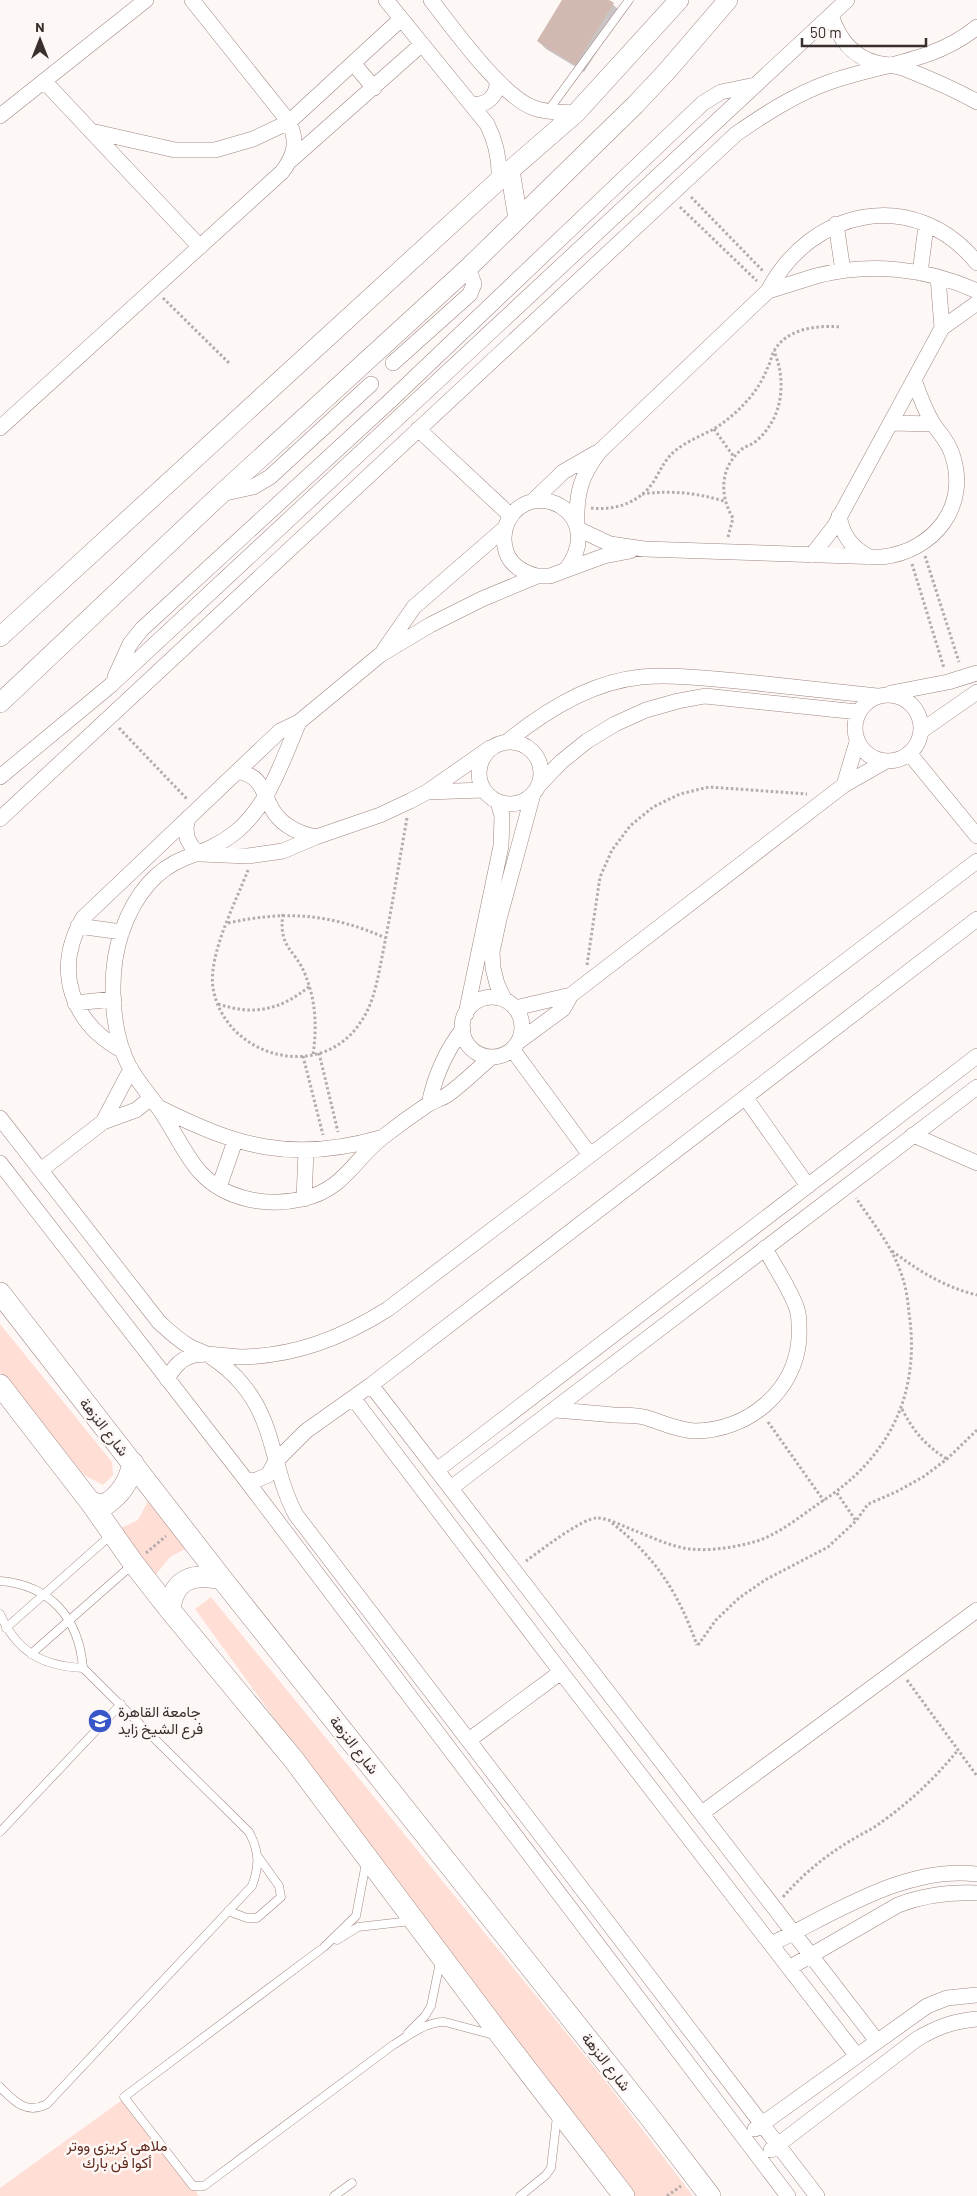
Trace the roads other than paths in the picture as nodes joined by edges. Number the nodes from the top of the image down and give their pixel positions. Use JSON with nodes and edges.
{"nodes":[{"id":1,"x":146,"y":0,"type":"edge"},
{"id":2,"x":192,"y":0,"type":"edge"},
{"id":3,"x":386,"y":0,"type":"edge"},
{"id":4,"x":431,"y":0,"type":"edge"},
{"id":5,"x":629,"y":0,"type":"edge"},
{"id":6,"x":679,"y":0,"type":"edge"},
{"id":7,"x":728,"y":0,"type":"edge"},
{"id":8,"x":847,"y":0,"type":"edge"},
{"id":9,"x":831,"y":15,"type":"junction"},
{"id":10,"x":401,"y":19,"type":"junction"},
{"id":11,"x":977,"y":27,"type":"edge"},
{"id":12,"x":422,"y":44,"type":"junction"},
{"id":13,"x":353,"y":63,"type":"junction"},
{"id":14,"x":892,"y":64,"type":"junction"},
{"id":15,"x":497,"y":80,"type":"junction"},
{"id":16,"x":44,"y":81,"type":"junction"},
{"id":17,"x":755,"y":85,"type":"junction"},
{"id":18,"x":374,"y":88,"type":"junction"},
{"id":19,"x":977,"y":102,"type":"edge"},
{"id":20,"x":472,"y":104,"type":"junction"},
{"id":21,"x":548,"y":111,"type":"junction"},
{"id":22,"x":576,"y":113,"type":"junction"},
{"id":23,"x":0,"y":116,"type":"edge"},
{"id":24,"x":289,"y":122,"type":"junction"},
{"id":25,"x":91,"y":131,"type":"junction"},
{"id":26,"x":291,"y":160,"type":"junction"},
{"id":27,"x":504,"y":175,"type":"junction"},
{"id":28,"x":518,"y":219,"type":"junction"},
{"id":29,"x":836,"y":224,"type":"junction"},
{"id":30,"x":926,"y":226,"type":"junction"},
{"id":31,"x":200,"y":247,"type":"junction"},
{"id":32,"x":977,"y":264,"type":"edge"},
{"id":33,"x":468,"y":268,"type":"junction"},
{"id":34,"x":843,"y":271,"type":"junction"},
{"id":35,"x":920,"y":273,"type":"junction"},
{"id":36,"x":938,"y":277,"type":"junction"},
{"id":37,"x":770,"y":286,"type":"junction"},
{"id":38,"x":977,"y":291,"type":"edge"},
{"id":39,"x":977,"y":303,"type":"edge"},
{"id":40,"x":942,"y":328,"type":"junction"},
{"id":41,"x":378,"y":348,"type":"junction"},
{"id":42,"x":392,"y":363,"type":"junction"},
{"id":43,"x":356,"y":369,"type":"junction"},
{"id":44,"x":914,"y":380,"type":"junction"},
{"id":45,"x":411,"y":381,"type":"junction"},
{"id":46,"x":371,"y":384,"type":"junction"},
{"id":47,"x":390,"y":401,"type":"junction"},
{"id":48,"x":891,"y":423,"type":"junction"},
{"id":49,"x":933,"y":424,"type":"junction"},
{"id":50,"x":0,"y":428,"type":"edge"},
{"id":51,"x":418,"y":429,"type":"junction"},
{"id":52,"x":600,"y":451,"type":"junction"},
{"id":53,"x":221,"y":494,"type":"junction"},
{"id":54,"x":533,"y":501,"type":"junction"},
{"id":55,"x":839,"y":516,"type":"junction"},
{"id":56,"x":508,"y":522,"type":"junction"},
{"id":57,"x":577,"y":526,"type":"junction"},
{"id":58,"x":644,"y":550,"type":"junction"},
{"id":59,"x":812,"y":555,"type":"junction"},
{"id":60,"x":869,"y":557,"type":"junction"},
{"id":61,"x":566,"y":570,"type":"junction"},
{"id":62,"x":537,"y":576,"type":"junction"},
{"id":63,"x":0,"y":638,"type":"edge"},
{"id":64,"x":380,"y":655,"type":"junction"},
{"id":65,"x":970,"y":675,"type":"edge"},
{"id":66,"x":706,"y":678,"type":"junction"},
{"id":67,"x":111,"y":685,"type":"junction"},
{"id":68,"x":977,"y":692,"type":"edge"},
{"id":69,"x":881,"y":695,"type":"junction"},
{"id":70,"x":705,"y":696,"type":"junction"},
{"id":71,"x":0,"y":703,"type":"edge"},
{"id":72,"x":858,"y":712,"type":"junction"},
{"id":73,"x":299,"y":722,"type":"junction"},
{"id":74,"x":921,"y":731,"type":"junction"},
{"id":75,"x":508,"y":742,"type":"junction"},
{"id":76,"x":857,"y":742,"type":"junction"},
{"id":77,"x":490,"y":748,"type":"junction"},
{"id":78,"x":909,"y":754,"type":"junction"},
{"id":79,"x":886,"y":761,"type":"junction"},
{"id":80,"x":238,"y":771,"type":"junction"},
{"id":81,"x":0,"y":777,"type":"edge"},
{"id":82,"x":844,"y":785,"type":"junction"},
{"id":83,"x":484,"y":790,"type":"junction"},
{"id":84,"x":535,"y":790,"type":"junction"},
{"id":85,"x":428,"y":792,"type":"junction"},
{"id":86,"x":266,"y":796,"type":"junction"},
{"id":87,"x":498,"y":802,"type":"junction"},
{"id":88,"x":193,"y":814,"type":"junction"},
{"id":89,"x":0,"y":819,"type":"edge"},
{"id":90,"x":316,"y":836,"type":"junction"},
{"id":91,"x":977,"y":836,"type":"edge"},
{"id":92,"x":200,"y":854,"type":"junction"},
{"id":93,"x":977,"y":861,"type":"edge"},
{"id":94,"x":493,"y":917,"type":"junction"},
{"id":95,"x":977,"y":919,"type":"edge"},
{"id":96,"x":78,"y":926,"type":"junction"},
{"id":97,"x":122,"y":932,"type":"junction"},
{"id":98,"x":571,"y":995,"type":"junction"},
{"id":99,"x":114,"y":999,"type":"junction"},
{"id":100,"x":75,"y":1003,"type":"junction"},
{"id":101,"x":509,"y":1003,"type":"junction"},
{"id":102,"x":464,"y":1021,"type":"junction"},
{"id":103,"x":515,"y":1045,"type":"junction"},
{"id":104,"x":123,"y":1051,"type":"junction"},
{"id":105,"x":977,"y":1056,"type":"edge"},
{"id":106,"x":492,"y":1057,"type":"junction"},
{"id":107,"x":131,"y":1069,"type":"junction"},
{"id":108,"x":977,"y":1087,"type":"edge"},
{"id":109,"x":745,"y":1097,"type":"junction"},
{"id":110,"x":155,"y":1102,"type":"junction"},
{"id":111,"x":429,"y":1104,"type":"junction"},
{"id":112,"x":0,"y":1118,"type":"edge"},
{"id":113,"x":103,"y":1122,"type":"junction"},
{"id":114,"x":913,"y":1135,"type":"junction"},
{"id":115,"x":381,"y":1138,"type":"junction"},
{"id":116,"x":234,"y":1140,"type":"junction"},
{"id":117,"x":306,"y":1151,"type":"junction"},
{"id":118,"x":590,"y":1155,"type":"junction"},
{"id":119,"x":977,"y":1163,"type":"edge"},
{"id":120,"x":0,"y":1164,"type":"edge"},
{"id":121,"x":41,"y":1170,"type":"junction"},
{"id":122,"x":808,"y":1186,"type":"junction"},
{"id":123,"x":219,"y":1187,"type":"junction"},
{"id":124,"x":304,"y":1199,"type":"junction"},
{"id":125,"x":765,"y":1248,"type":"junction"},
{"id":126,"x":0,"y":1293,"type":"edge"},
{"id":127,"x":209,"y":1356,"type":"junction"},
{"id":128,"x":168,"y":1379,"type":"junction"},
{"id":129,"x":0,"y":1385,"type":"edge"},
{"id":130,"x":371,"y":1385,"type":"junction"},
{"id":131,"x":353,"y":1398,"type":"junction"},
{"id":132,"x":553,"y":1410,"type":"junction"},
{"id":133,"x":276,"y":1462,"type":"junction"},
{"id":134,"x":133,"y":1463,"type":"junction"},
{"id":135,"x":437,"y":1470,"type":"junction"},
{"id":136,"x":246,"y":1480,"type":"junction"},
{"id":137,"x":450,"y":1488,"type":"junction"},
{"id":138,"x":91,"y":1503,"type":"junction"},
{"id":139,"x":113,"y":1534,"type":"junction"},
{"id":140,"x":134,"y":1564,"type":"junction"},
{"id":141,"x":222,"y":1579,"type":"junction"},
{"id":142,"x":0,"y":1581,"type":"edge"},
{"id":143,"x":44,"y":1594,"type":"junction"},
{"id":144,"x":170,"y":1610,"type":"junction"},
{"id":145,"x":0,"y":1614,"type":"edge"},
{"id":146,"x":974,"y":1617,"type":"edge"},
{"id":147,"x":70,"y":1620,"type":"junction"},
{"id":148,"x":6,"y":1628,"type":"junction"},
{"id":149,"x":31,"y":1654,"type":"junction"},
{"id":150,"x":83,"y":1668,"type":"junction"},
{"id":151,"x":561,"y":1672,"type":"junction"},
{"id":152,"x":121,"y":1704,"type":"junction"},
{"id":153,"x":469,"y":1740,"type":"junction"},
{"id":154,"x":702,"y":1813,"type":"junction"},
{"id":155,"x":0,"y":1832,"type":"edge"},
{"id":156,"x":259,"y":1858,"type":"junction"},
{"id":157,"x":367,"y":1859,"type":"junction"},
{"id":158,"x":977,"y":1874,"type":"edge"},
{"id":159,"x":977,"y":1893,"type":"edge"},
{"id":160,"x":228,"y":1911,"type":"junction"},
{"id":161,"x":414,"y":1921,"type":"junction"},
{"id":162,"x":794,"y":1933,"type":"junction"},
{"id":163,"x":771,"y":1944,"type":"junction"},
{"id":164,"x":320,"y":1950,"type":"dead end"},
{"id":165,"x":812,"y":1955,"type":"junction"},
{"id":166,"x":441,"y":1957,"type":"junction"},
{"id":167,"x":789,"y":1968,"type":"junction"},
{"id":168,"x":977,"y":1995,"type":"edge"},
{"id":169,"x":977,"y":2019,"type":"edge"},
{"id":170,"x":501,"y":2036,"type":"junction"},
{"id":171,"x":401,"y":2040,"type":"junction"},
{"id":172,"x":877,"y":2041,"type":"junction"},
{"id":173,"x":857,"y":2056,"type":"junction"},
{"id":174,"x":0,"y":2087,"type":"edge"},
{"id":175,"x":558,"y":2112,"type":"junction"},
{"id":176,"x":762,"y":2124,"type":"junction"},
{"id":177,"x":744,"y":2138,"type":"junction"},
{"id":178,"x":778,"y":2145,"type":"junction"},
{"id":179,"x":760,"y":2158,"type":"junction"},
{"id":180,"x":352,"y":2182,"type":"dead end"},
{"id":181,"x":525,"y":2195,"type":"edge"},
{"id":182,"x":334,"y":2196,"type":"edge"},
{"id":183,"x":624,"y":2196,"type":"edge"},
{"id":184,"x":710,"y":2196,"type":"edge"},
{"id":185,"x":788,"y":2196,"type":"edge"},
{"id":186,"x":817,"y":2196,"type":"edge"}],
"edges":[{"from":1,"to":16,"type":"street"},
{"from":2,"to":24,"type":"street"},
{"from":3,"to":10,"type":"street"},
{"from":4,"to":15,"type":"street"},
{"from":5,"to":21,"type":"lane"},
{"from":6,"to":22,"type":"street"},
{"from":7,"to":28,"type":"street"},
{"from":8,"to":9,"type":"street"},
{"from":9,"to":14,"type":"street"},
{"from":9,"to":17,"type":"street"},
{"from":10,"to":12,"type":"street"},
{"from":10,"to":13,"type":"street"},
{"from":11,"to":14,"type":"street"},
{"from":12,"to":18,"type":"street"},
{"from":12,"to":20,"type":"street"},
{"from":13,"to":18,"type":"street"},
{"from":13,"to":24,"type":"street"},
{"from":14,"to":19,"type":"street"},
{"from":14,"to":51,"type":"street"},
{"from":15,"to":20,"type":"street"},
{"from":15,"to":21,"type":"street"},
{"from":16,"to":23,"type":"street"},
{"from":16,"to":25,"type":"street"},
{"from":17,"to":45,"type":"street"},
{"from":17,"to":67,"type":"street"},
{"from":18,"to":26,"type":"street"},
{"from":20,"to":27,"type":"street"},
{"from":21,"to":22,"type":"street"},
{"from":22,"to":27,"type":"street"},
{"from":24,"to":25,"type":"street"},
{"from":24,"to":26,"type":"street"},
{"from":25,"to":31,"type":"street"},
{"from":26,"to":31,"type":"street"},
{"from":27,"to":28,"type":"street"},
{"from":27,"to":63,"type":"street"},
{"from":28,"to":33,"type":"street"},
{"from":29,"to":30,"type":"street"},
{"from":29,"to":34,"type":"street"},
{"from":29,"to":37,"type":"street"},
{"from":30,"to":32,"type":"street"},
{"from":30,"to":35,"type":"street"},
{"from":31,"to":50,"type":"street"},
{"from":33,"to":41,"type":"street"},
{"from":33,"to":42,"type":"street"},
{"from":34,"to":35,"type":"street"},
{"from":34,"to":37,"type":"street"},
{"from":35,"to":36,"type":"street"},
{"from":36,"to":38,"type":"street"},
{"from":36,"to":40,"type":"street"},
{"from":37,"to":52,"type":"street"},
{"from":39,"to":40,"type":"street"},
{"from":40,"to":44,"type":"street"},
{"from":41,"to":42,"type":"street"},
{"from":41,"to":43,"type":"street"},
{"from":42,"to":45,"type":"street"},
{"from":43,"to":46,"type":"street"},
{"from":43,"to":53,"type":"street"},
{"from":44,"to":48,"type":"street"},
{"from":44,"to":49,"type":"street"},
{"from":45,"to":47,"type":"street"},
{"from":46,"to":47,"type":"street"},
{"from":46,"to":53,"type":"street"},
{"from":47,"to":67,"type":"street"},
{"from":48,"to":49,"type":"street"},
{"from":48,"to":55,"type":"street"},
{"from":49,"to":60,"type":"street"},
{"from":51,"to":56,"type":"street"},
{"from":51,"to":89,"type":"street"},
{"from":52,"to":54,"type":"street"},
{"from":52,"to":57,"type":"street"},
{"from":53,"to":71,"type":"street"},
{"from":54,"to":56,"type":"street"},
{"from":54,"to":57,"type":"street"},
{"from":55,"to":59,"type":"street"},
{"from":55,"to":60,"type":"street"},
{"from":56,"to":62,"type":"street"},
{"from":56,"to":64,"type":"street"},
{"from":57,"to":58,"type":"street"},
{"from":57,"to":61,"type":"street"},
{"from":58,"to":59,"type":"street"},
{"from":58,"to":61,"type":"street"},
{"from":59,"to":60,"type":"street"},
{"from":61,"to":62,"type":"street"},
{"from":62,"to":64,"type":"street"},
{"from":64,"to":73,"type":"street"},
{"from":65,"to":69,"type":"street"},
{"from":66,"to":69,"type":"street"},
{"from":66,"to":70,"type":"street"},
{"from":66,"to":75,"type":"street"},
{"from":67,"to":81,"type":"street"},
{"from":68,"to":74,"type":"street"},
{"from":69,"to":72,"type":"street"},
{"from":69,"to":74,"type":"street"},
{"from":70,"to":72,"type":"street"},
{"from":70,"to":84,"type":"street"},
{"from":72,"to":76,"type":"street"},
{"from":73,"to":80,"type":"street"},
{"from":73,"to":86,"type":"street"},
{"from":74,"to":78,"type":"street"},
{"from":75,"to":77,"type":"street"},
{"from":75,"to":84,"type":"street"},
{"from":76,"to":79,"type":"street"},
{"from":76,"to":82,"type":"street"},
{"from":77,"to":83,"type":"street"},
{"from":77,"to":85,"type":"street"},
{"from":78,"to":79,"type":"street"},
{"from":78,"to":91,"type":"street"},
{"from":79,"to":82,"type":"street"},
{"from":80,"to":86,"type":"street"},
{"from":80,"to":88,"type":"street"},
{"from":82,"to":98,"type":"street"},
{"from":83,"to":85,"type":"street"},
{"from":83,"to":87,"type":"street"},
{"from":84,"to":87,"type":"street"},
{"from":84,"to":94,"type":"street"},
{"from":85,"to":90,"type":"street"},
{"from":86,"to":90,"type":"street"},
{"from":86,"to":92,"type":"street"},
{"from":87,"to":94,"type":"street"},
{"from":88,"to":92,"type":"street"},
{"from":88,"to":96,"type":"street"},
{"from":90,"to":92,"type":"street"},
{"from":92,"to":97,"type":"street"},
{"from":93,"to":118,"type":"street"},
{"from":94,"to":101,"type":"street"},
{"from":94,"to":102,"type":"street"},
{"from":95,"to":109,"type":"street"},
{"from":96,"to":97,"type":"street"},
{"from":96,"to":100,"type":"street"},
{"from":97,"to":99,"type":"street"},
{"from":98,"to":101,"type":"street"},
{"from":98,"to":103,"type":"street"},
{"from":99,"to":100,"type":"street"},
{"from":99,"to":104,"type":"street"},
{"from":100,"to":104,"type":"street"},
{"from":101,"to":102,"type":"street"},
{"from":101,"to":103,"type":"street"},
{"from":102,"to":106,"type":"street"},
{"from":102,"to":111,"type":"street"},
{"from":103,"to":106,"type":"street"},
{"from":103,"to":118,"type":"street"},
{"from":104,"to":107,"type":"street"},
{"from":105,"to":122,"type":"street"},
{"from":106,"to":111,"type":"street"},
{"from":107,"to":110,"type":"street"},
{"from":107,"to":113,"type":"street"},
{"from":108,"to":114,"type":"street"},
{"from":109,"to":122,"type":"street"},
{"from":109,"to":130,"type":"street"},
{"from":110,"to":113,"type":"street"},
{"from":110,"to":116,"type":"street"},
{"from":110,"to":123,"type":"street"},
{"from":111,"to":115,"type":"street"},
{"from":112,"to":121,"type":"street"},
{"from":113,"to":121,"type":"street"},
{"from":114,"to":119,"type":"street"},
{"from":114,"to":125,"type":"street"},
{"from":115,"to":117,"type":"street"},
{"from":115,"to":124,"type":"street"},
{"from":116,"to":117,"type":"street"},
{"from":116,"to":123,"type":"street"},
{"from":117,"to":124,"type":"street"},
{"from":118,"to":127,"type":"street"},
{"from":120,"to":128,"type":"street"},
{"from":121,"to":127,"type":"street"},
{"from":122,"to":135,"type":"street"},
{"from":123,"to":124,"type":"street"},
{"from":125,"to":132,"type":"street"},
{"from":125,"to":132,"type":"street"},
{"from":126,"to":134,"type":"main road","name":"شارع النزهة"},
{"from":127,"to":128,"type":"street"},
{"from":127,"to":133,"type":"street"},
{"from":128,"to":136,"type":"street"},
{"from":129,"to":138,"type":"main road"},
{"from":130,"to":131,"type":"street"},
{"from":130,"to":135,"type":"street"},
{"from":131,"to":133,"type":"street"},
{"from":131,"to":151,"type":"street"},
{"from":132,"to":137,"type":"street"},
{"from":133,"to":136,"type":"street"},
{"from":133,"to":153,"type":"street"},
{"from":134,"to":138,"type":"main road"},
{"from":134,"to":141,"type":"main road","name":"شارع النزهة"},
{"from":135,"to":137,"type":"street"},
{"from":136,"to":177,"type":"street"},
{"from":137,"to":154,"type":"street"},
{"from":138,"to":139,"type":"main road"},
{"from":139,"to":140,"type":"main road"},
{"from":139,"to":143,"type":"lane"},
{"from":140,"to":144,"type":"main road"},
{"from":140,"to":147,"type":"lane"},
{"from":141,"to":144,"type":"main road"},
{"from":141,"to":184,"type":"main road","name":"شارع النزهة"},
{"from":142,"to":143,"type":"lane"},
{"from":143,"to":147,"type":"lane"},
{"from":143,"to":148,"type":"lane"},
{"from":144,"to":157,"type":"main road"},
{"from":145,"to":148,"type":"lane"},
{"from":146,"to":154,"type":"street"},
{"from":147,"to":149,"type":"lane"},
{"from":147,"to":150,"type":"lane"},
{"from":148,"to":149,"type":"lane"},
{"from":149,"to":150,"type":"lane"},
{"from":150,"to":152,"type":"lane"},
{"from":151,"to":153,"type":"street"},
{"from":151,"to":163,"type":"street"},
{"from":152,"to":155,"type":"lane"},
{"from":152,"to":156,"type":"lane"},
{"from":153,"to":176,"type":"street"},
{"from":154,"to":162,"type":"street"},
{"from":156,"to":160,"type":"lane"},
{"from":156,"to":160,"type":"lane"},
{"from":157,"to":161,"type":"main road"},
{"from":157,"to":161,"type":"lane"},
{"from":158,"to":162,"type":"street"},
{"from":159,"to":165,"type":"street"},
{"from":160,"to":174,"type":"lane"},
{"from":161,"to":166,"type":"main road"},
{"from":162,"to":163,"type":"street"},
{"from":162,"to":165,"type":"street"},
{"from":163,"to":167,"type":"street"},
{"from":164,"to":171,"type":"lane"},
{"from":165,"to":167,"type":"street"},
{"from":165,"to":172,"type":"street"},
{"from":166,"to":170,"type":"main road"},
{"from":166,"to":171,"type":"lane"},
{"from":167,"to":173,"type":"street"},
{"from":168,"to":172,"type":"street"},
{"from":169,"to":178,"type":"street"},
{"from":170,"to":171,"type":"lane"},
{"from":170,"to":175,"type":"main road"},
{"from":172,"to":173,"type":"street"},
{"from":173,"to":176,"type":"street"},
{"from":175,"to":181,"type":"lane"},
{"from":175,"to":183,"type":"main road"},
{"from":176,"to":177,"type":"street"},
{"from":176,"to":178,"type":"street"},
{"from":177,"to":179,"type":"street"},
{"from":178,"to":179,"type":"street"},
{"from":178,"to":186,"type":"street"},
{"from":179,"to":185,"type":"street"},
{"from":180,"to":182,"type":"lane"}]}
